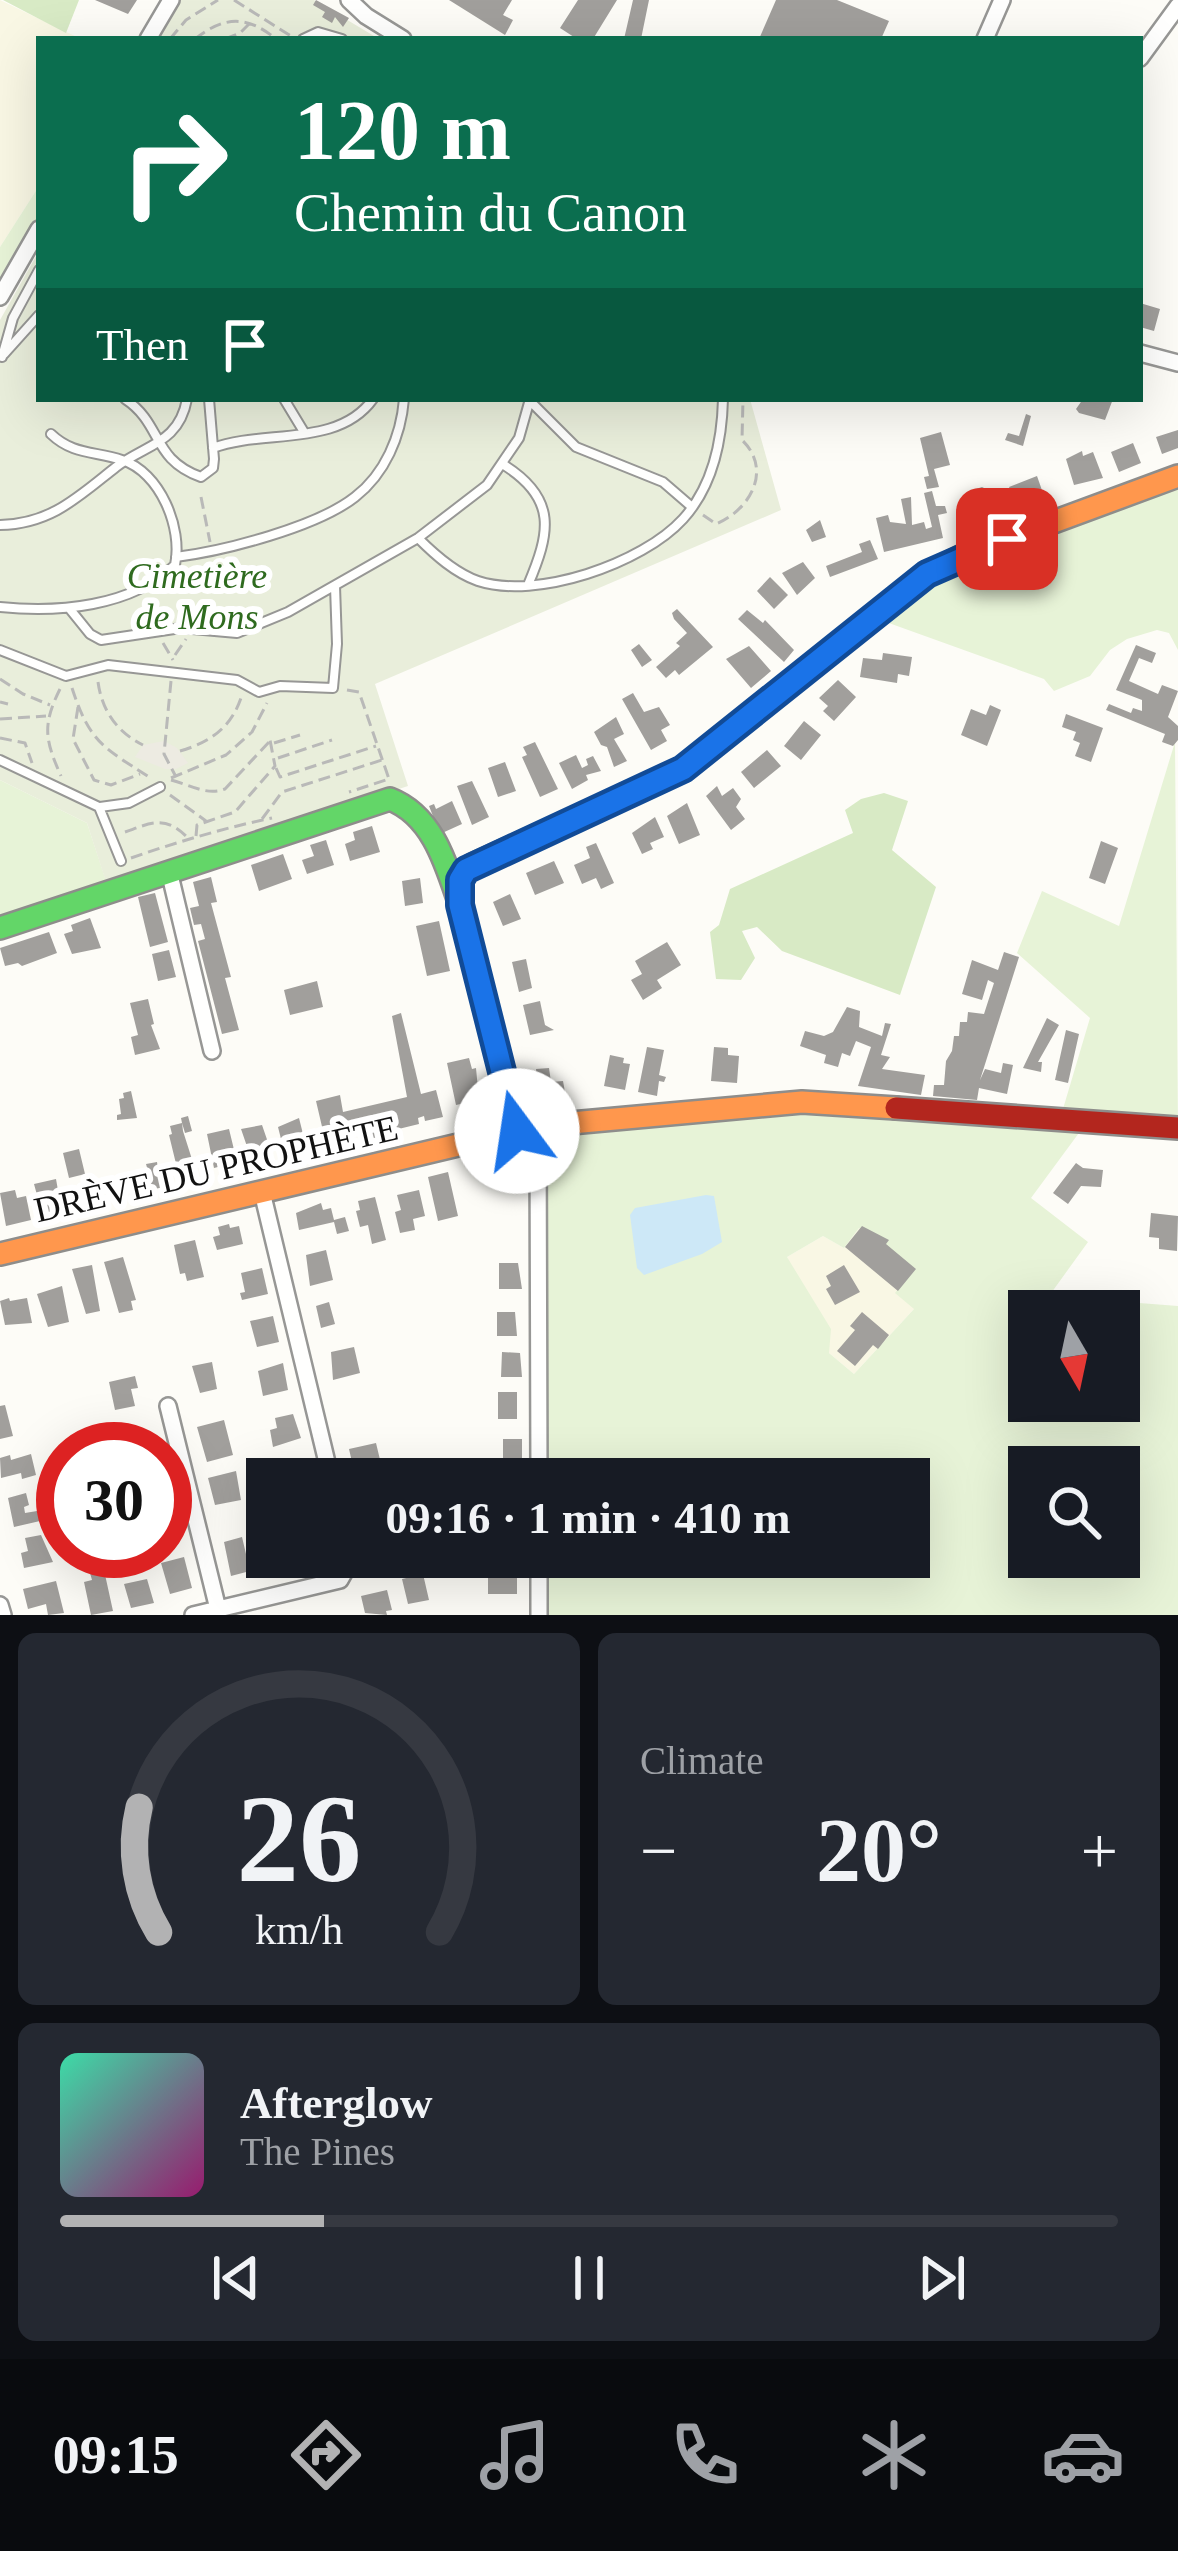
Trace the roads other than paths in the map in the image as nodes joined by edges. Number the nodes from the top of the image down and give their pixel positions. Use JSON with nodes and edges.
{"nodes":[{"id":1,"x":171,"y":0,"type":"edge"},
{"id":2,"x":349,"y":0,"type":"edge"},
{"id":3,"x":1002,"y":0,"type":"edge"},
{"id":4,"x":1178,"y":6,"type":"edge"},
{"id":5,"x":150,"y":36,"type":"edge"},
{"id":6,"x":398,"y":36,"type":"edge"},
{"id":7,"x":986,"y":36,"type":"edge"},
{"id":8,"x":1143,"y":54,"type":"edge"},
{"id":9,"x":36,"y":234,"type":"edge"},
{"id":10,"x":36,"y":276,"type":"edge"},
{"id":11,"x":0,"y":297,"type":"edge"},
{"id":12,"x":36,"y":318,"type":"edge"},
{"id":13,"x":1143,"y":354,"type":"edge"},
{"id":14,"x":1,"y":358,"type":"edge"},
{"id":15,"x":1178,"y":363,"type":"edge"},
{"id":16,"x":129,"y":402,"type":"edge"},
{"id":17,"x":186,"y":402,"type":"edge"},
{"id":18,"x":208,"y":402,"type":"edge"},
{"id":19,"x":286,"y":402,"type":"edge"},
{"id":20,"x":371,"y":402,"type":"edge"},
{"id":21,"x":403,"y":402,"type":"edge"},
{"id":22,"x":530,"y":402,"type":"edge"},
{"id":23,"x":533,"y":402,"type":"edge"},
{"id":24,"x":549,"y":402,"type":"edge"},
{"id":25,"x":723,"y":402,"type":"edge"},
{"id":26,"x":542,"y":410,"type":"junction"},
{"id":27,"x":304,"y":432,"type":"junction"},
{"id":28,"x":51,"y":434,"type":"dead end"},
{"id":29,"x":158,"y":445,"type":"junction"},
{"id":30,"x":212,"y":448,"type":"junction"},
{"id":31,"x":127,"y":461,"type":"junction"},
{"id":32,"x":504,"y":465,"type":"junction"},
{"id":33,"x":1178,"y":476,"type":"edge"},
{"id":34,"x":692,"y":507,"type":"junction"},
{"id":35,"x":0,"y":525,"type":"edge"},
{"id":36,"x":418,"y":538,"type":"junction"},
{"id":37,"x":176,"y":557,"type":"junction"},
{"id":38,"x":528,"y":585,"type":"junction"},
{"id":39,"x":334,"y":586,"type":"junction"},
{"id":40,"x":0,"y":607,"type":"edge"},
{"id":41,"x":68,"y":608,"type":"junction"},
{"id":42,"x":0,"y":650,"type":"edge"},
{"id":43,"x":0,"y":760,"type":"edge"},
{"id":44,"x":160,"y":787,"type":"road end"},
{"id":45,"x":99,"y":807,"type":"junction"},
{"id":46,"x":121,"y":861,"type":"road end"},
{"id":47,"x":169,"y":871,"type":"junction"},
{"id":48,"x":460,"y":905,"type":"junction"},
{"id":49,"x":0,"y":928,"type":"edge"},
{"id":50,"x":212,"y":1051,"type":"dead end"},
{"id":51,"x":528,"y":1128,"type":"junction"},
{"id":52,"x":1178,"y":1128,"type":"edge"},
{"id":53,"x":262,"y":1192,"type":"junction"},
{"id":54,"x":0,"y":1254,"type":"edge"},
{"id":55,"x":168,"y":1406,"type":"dead end"},
{"id":56,"x":326,"y":1458,"type":"edge"},
{"id":57,"x":538,"y":1458,"type":"edge"},
{"id":58,"x":341,"y":1578,"type":"edge"},
{"id":59,"x":539,"y":1578,"type":"edge"},
{"id":60,"x":0,"y":1605,"type":"edge"},
{"id":61,"x":218,"y":1609,"type":"junction"},
{"id":62,"x":2,"y":1615,"type":"edge"},
{"id":63,"x":193,"y":1615,"type":"edge"},
{"id":64,"x":539,"y":1615,"type":"edge"}],
"edges":[{"from":1,"to":5,"type":"street"},
{"from":2,"to":6,"type":"street"},
{"from":3,"to":7,"type":"street"},
{"from":4,"to":8,"type":"street"},
{"from":9,"to":11,"type":"street"},
{"from":10,"to":14,"type":"lane"},
{"from":12,"to":14,"type":"lane"},
{"from":13,"to":15,"type":"street"},
{"from":16,"to":29,"type":"lane"},
{"from":17,"to":29,"type":"lane"},
{"from":18,"to":30,"type":"lane"},
{"from":19,"to":27,"type":"lane"},
{"from":20,"to":27,"type":"lane"},
{"from":21,"to":37,"type":"lane"},
{"from":22,"to":32,"type":"lane"},
{"from":23,"to":26,"type":"lane"},
{"from":24,"to":26,"type":"lane"},
{"from":25,"to":34,"type":"lane"},
{"from":26,"to":34,"type":"lane"},
{"from":27,"to":30,"type":"lane"},
{"from":28,"to":31,"type":"lane"},
{"from":29,"to":30,"type":"lane"},
{"from":29,"to":31,"type":"lane"},
{"from":31,"to":35,"type":"lane"},
{"from":31,"to":37,"type":"lane"},
{"from":32,"to":36,"type":"lane"},
{"from":32,"to":38,"type":"lane"},
{"from":33,"to":48,"type":"street"},
{"from":34,"to":38,"type":"lane"},
{"from":36,"to":38,"type":"lane"},
{"from":36,"to":39,"type":"lane"},
{"from":37,"to":41,"type":"lane"},
{"from":39,"to":41,"type":"lane"},
{"from":39,"to":42,"type":"lane"},
{"from":40,"to":41,"type":"lane"},
{"from":43,"to":45,"type":"lane"},
{"from":44,"to":45,"type":"lane"},
{"from":45,"to":46,"type":"lane"},
{"from":47,"to":48,"type":"street"},
{"from":47,"to":49,"type":"street"},
{"from":47,"to":50,"type":"street"},
{"from":48,"to":51,"type":"street"},
{"from":51,"to":52,"type":"street","name":"DRÈVE DU PROPHÈTE"},
{"from":51,"to":53,"type":"street","name":"DRÈVE DU PROPHÈTE"},
{"from":51,"to":57,"type":"street"},
{"from":53,"to":54,"type":"street","name":"DRÈVE DU PROPHÈTE"},
{"from":53,"to":56,"type":"street"},
{"from":55,"to":61,"type":"street"},
{"from":58,"to":61,"type":"street"},
{"from":59,"to":64,"type":"street"},
{"from":60,"to":62,"type":"street"},
{"from":61,"to":63,"type":"street"}]}
